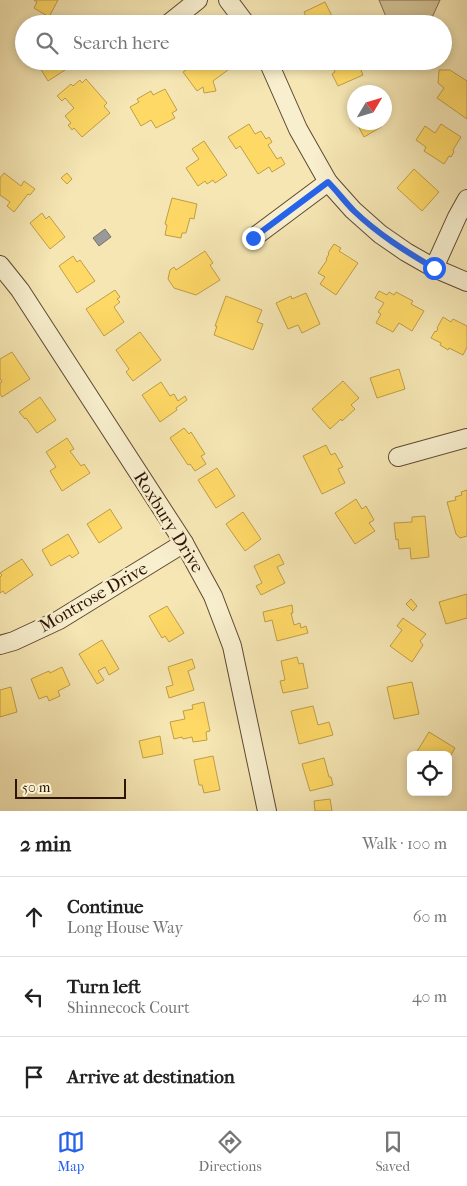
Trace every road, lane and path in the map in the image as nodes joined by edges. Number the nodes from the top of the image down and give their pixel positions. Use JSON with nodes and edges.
{"nodes":[{"id":1,"x":198,"y":0,"type":"edge"},
{"id":2,"x":228,"y":0,"type":"edge"},
{"id":3,"x":179,"y":15,"type":"edge"},
{"id":4,"x":239,"y":15,"type":"edge"},
{"id":5,"x":272,"y":70,"type":"edge"},
{"id":6,"x":328,"y":182,"type":"junction"},
{"id":7,"x":467,"y":199,"type":"edge"},
{"id":8,"x":253,"y":238,"type":"dead end"},
{"id":9,"x":0,"y":265,"type":"edge"},
{"id":10,"x":434,"y":268,"type":"junction"},
{"id":11,"x":467,"y":282,"type":"edge"},
{"id":12,"x":467,"y":438,"type":"edge"},
{"id":13,"x":398,"y":457,"type":"dead end"},
{"id":14,"x":184,"y":543,"type":"junction"},
{"id":15,"x":0,"y":645,"type":"edge"},
{"id":16,"x":267,"y":811,"type":"edge"}],
"edges":[{"from":1,"to":3,"type":"street"},
{"from":2,"to":4,"type":"street"},
{"from":5,"to":6,"type":"street"},
{"from":6,"to":8,"type":"street"},
{"from":6,"to":10,"type":"street"},
{"from":7,"to":10,"type":"street"},
{"from":9,"to":14,"type":"street","name":"Roxbury Drive"},
{"from":10,"to":11,"type":"street"},
{"from":12,"to":13,"type":"street"},
{"from":14,"to":15,"type":"street","name":"Montrose Drive"},
{"from":14,"to":16,"type":"street","name":"Roxbury Drive"}]}
